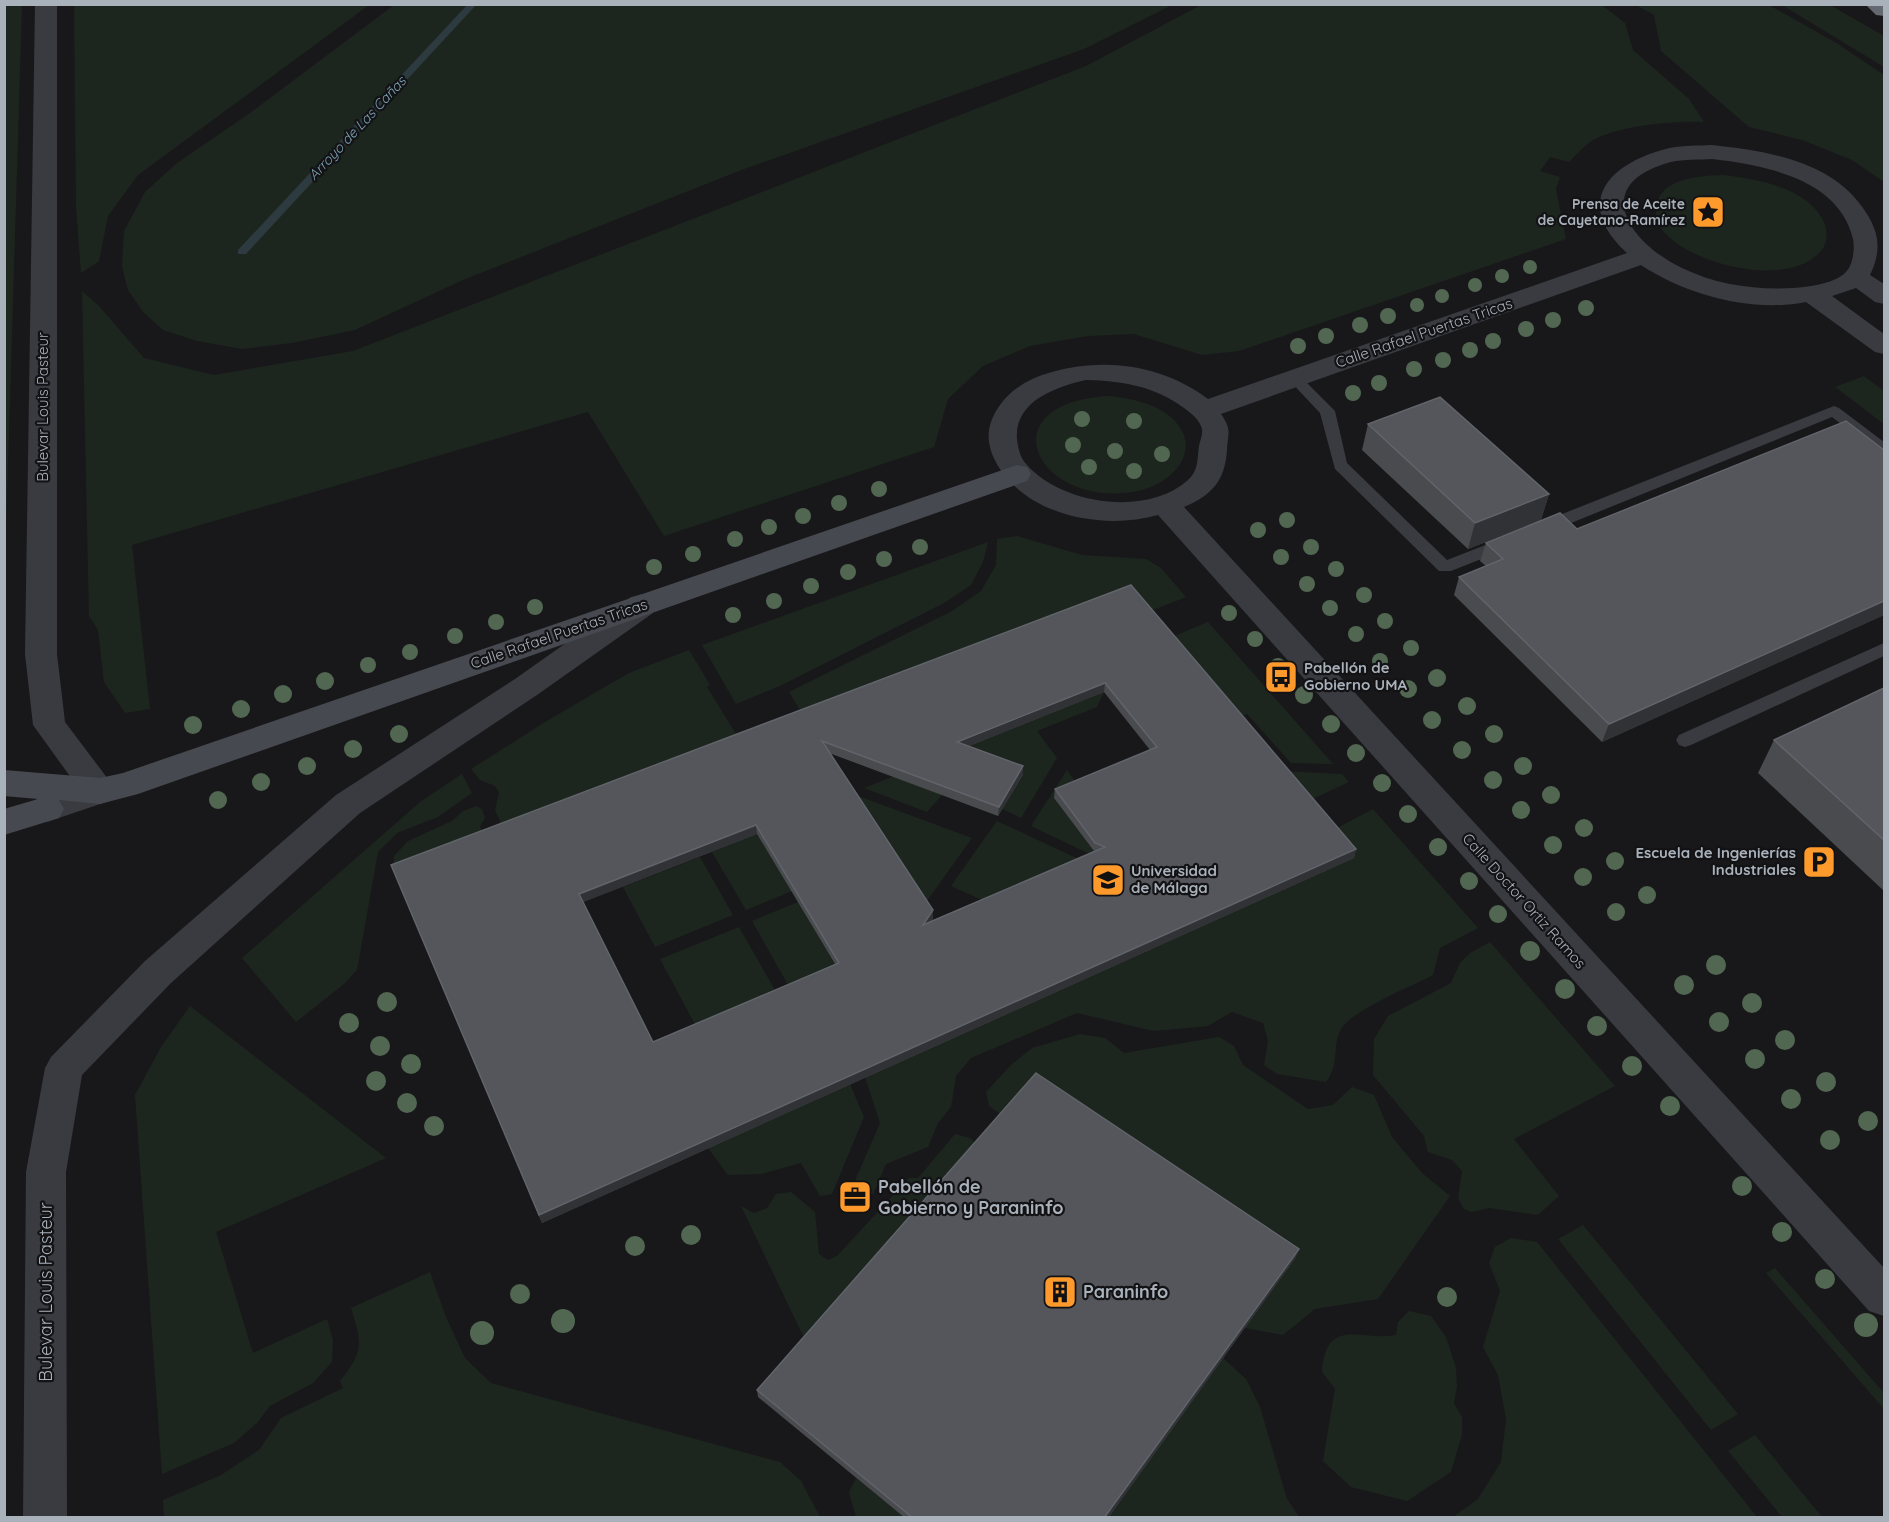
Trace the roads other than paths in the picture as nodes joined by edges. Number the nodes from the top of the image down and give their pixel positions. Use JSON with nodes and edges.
{"nodes":[{"id":1,"x":46,"y":4,"type":"edge"},
{"id":2,"x":1876,"y":4,"type":"edge"},
{"id":3,"x":1884,"y":9,"type":"edge"},
{"id":4,"x":1643,"y":256,"type":"junction"},
{"id":5,"x":1857,"y":276,"type":"junction"},
{"id":6,"x":1812,"y":294,"type":"junction"},
{"id":7,"x":1884,"y":296,"type":"edge"},
{"id":8,"x":1884,"y":346,"type":"edge"},
{"id":9,"x":1295,"y":379,"type":"junction"},
{"id":10,"x":1204,"y":410,"type":"junction"},
{"id":11,"x":1884,"y":449,"type":"edge"},
{"id":12,"x":1017,"y":474,"type":"junction"},
{"id":13,"x":1164,"y":504,"type":"junction"},
{"id":14,"x":642,"y":604,"type":"junction"},
{"id":15,"x":1884,"y":649,"type":"edge"},
{"id":16,"x":1685,"y":740,"type":"dead end"},
{"id":17,"x":4,"y":783,"type":"edge"},
{"id":18,"x":100,"y":791,"type":"junction"},
{"id":19,"x":47,"y":809,"type":"joint"},
{"id":20,"x":4,"y":822,"type":"edge"},
{"id":21,"x":1884,"y":1297,"type":"edge"},
{"id":22,"x":45,"y":1518,"type":"edge"}],
"edges":[{"from":1,"to":18,"type":"street","name":"Bulevar Louis Pasteur"},
{"from":2,"to":3,"type":"highway"},
{"from":4,"to":5,"type":"street"},
{"from":4,"to":6,"type":"street"},
{"from":4,"to":9,"type":"street","name":"Calle Rafael Puertas Tricas"},
{"from":5,"to":6,"type":"street"},
{"from":5,"to":7,"type":"street"},
{"from":6,"to":8,"type":"street"},
{"from":9,"to":10,"type":"street","name":"Calle Rafael Puertas Tricas"},
{"from":9,"to":11,"type":"lane"},
{"from":10,"to":12,"type":"street"},
{"from":10,"to":13,"type":"street"},
{"from":12,"to":13,"type":"street"},
{"from":12,"to":14,"type":"main road","name":"Calle Rafael Puertas Tricas"},
{"from":13,"to":21,"type":"street","name":"Calle Doctor Ortiz Ramos"},
{"from":14,"to":18,"type":"main road","name":"Calle Rafael Puertas Tricas"},
{"from":14,"to":22,"type":"street","name":"Bulevar Louis Pasteur"},
{"from":15,"to":16,"type":"lane"},
{"from":17,"to":18,"type":"main road","name":"Calle Rafael Puertas Tricas"},
{"from":18,"to":19,"type":"street"},
{"from":19,"to":20,"type":"main road"}]}
